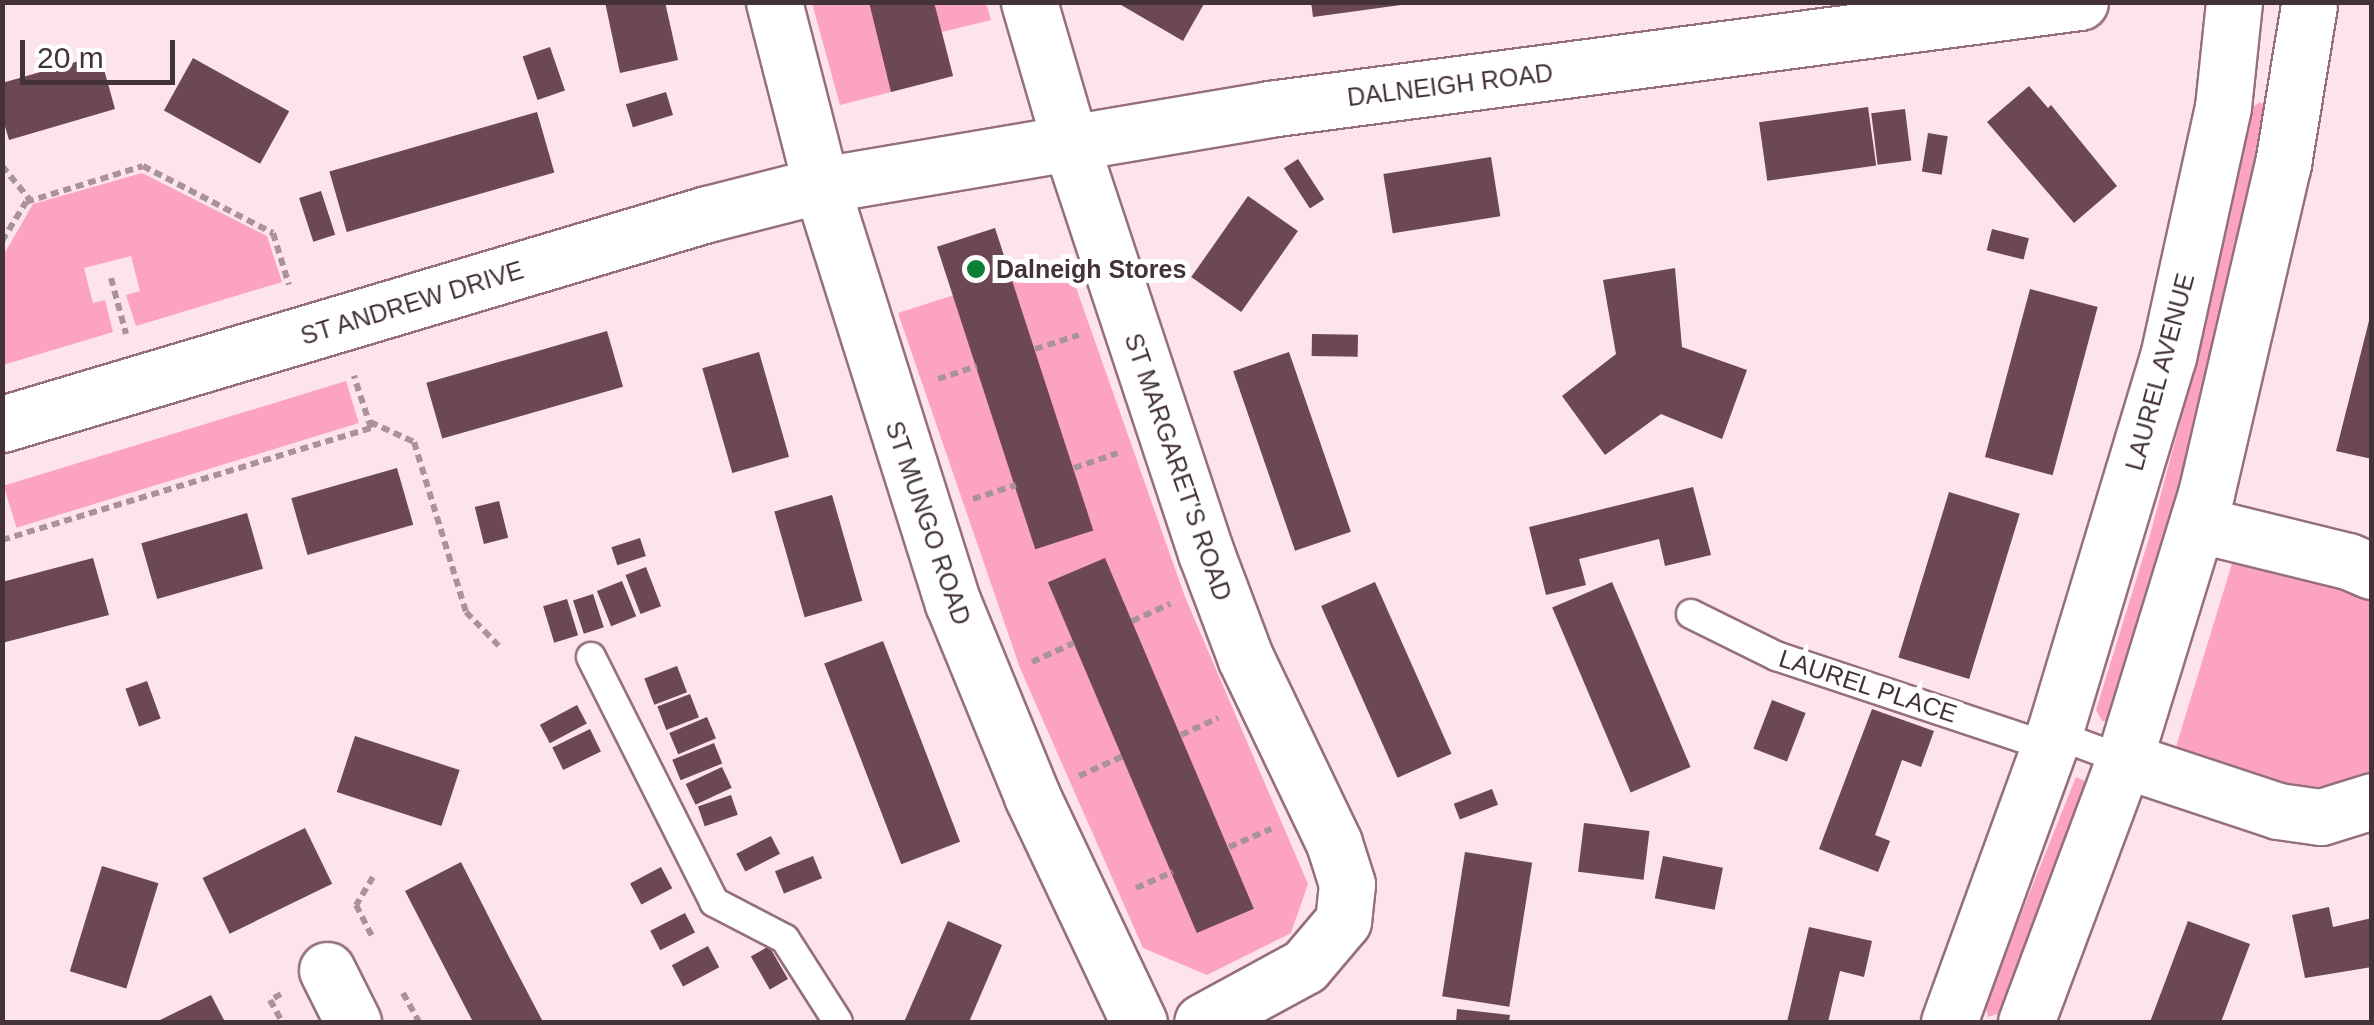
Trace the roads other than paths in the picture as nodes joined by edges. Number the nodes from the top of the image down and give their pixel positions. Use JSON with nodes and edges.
{"nodes":[{"id":1,"x":774,"y":2,"type":"edge"},
{"id":2,"x":1029,"y":2,"type":"edge"},
{"id":3,"x":2080,"y":2,"type":"edge"},
{"id":4,"x":2234,"y":2,"type":"edge"},
{"id":5,"x":2243,"y":2,"type":"edge"},
{"id":6,"x":2311,"y":4,"type":"edge"},
{"id":7,"x":1070,"y":142,"type":"junction"},
{"id":8,"x":822,"y":185,"type":"junction"},
{"id":9,"x":2,"y":424,"type":"edge"},
{"id":10,"x":2196,"y":524,"type":"junction"},
{"id":11,"x":2372,"y":572,"type":"edge"},
{"id":12,"x":1690,"y":614,"type":"dead end"},
{"id":13,"x":591,"y":657,"type":"dead end"},
{"id":14,"x":2052,"y":740,"type":"junction"},
{"id":15,"x":2124,"y":760,"type":"junction"},
{"id":16,"x":2372,"y":801,"type":"edge"},
{"id":17,"x":327,"y":970,"type":"dead end"},
{"id":18,"x":354,"y":1022,"type":"edge"},
{"id":19,"x":838,"y":1022,"type":"edge"},
{"id":20,"x":1139,"y":1022,"type":"edge"},
{"id":21,"x":1202,"y":1022,"type":"edge"},
{"id":22,"x":1949,"y":1022,"type":"edge"},
{"id":23,"x":2026,"y":1022,"type":"edge"}],
"edges":[{"from":1,"to":8,"type":"street","name":"ST MUNGO ROAD"},
{"from":2,"to":7,"type":"street","name":"ST MARGARET'S ROAD"},
{"from":3,"to":7,"type":"street","name":"DALNEIGH ROAD"},
{"from":4,"to":14,"type":"street","name":"LAUREL AVENUE"},
{"from":5,"to":6,"type":"street"},
{"from":6,"to":10,"type":"street"},
{"from":7,"to":8,"type":"street","name":"DALNEIGH ROAD"},
{"from":7,"to":21,"type":"street","name":"ST MARGARET'S ROAD"},
{"from":8,"to":9,"type":"street","name":"ST ANDREW DRIVE"},
{"from":8,"to":20,"type":"street","name":"ST MUNGO ROAD"},
{"from":10,"to":11,"type":"street"},
{"from":10,"to":15,"type":"street"},
{"from":12,"to":14,"type":"lane","name":"LAUREL PLACE"},
{"from":13,"to":19,"type":"lane"},
{"from":14,"to":15,"type":"lane"},
{"from":14,"to":22,"type":"street","name":"LAUREL AVENUE"},
{"from":15,"to":16,"type":"street"},
{"from":15,"to":23,"type":"street"},
{"from":17,"to":18,"type":"street"}]}
